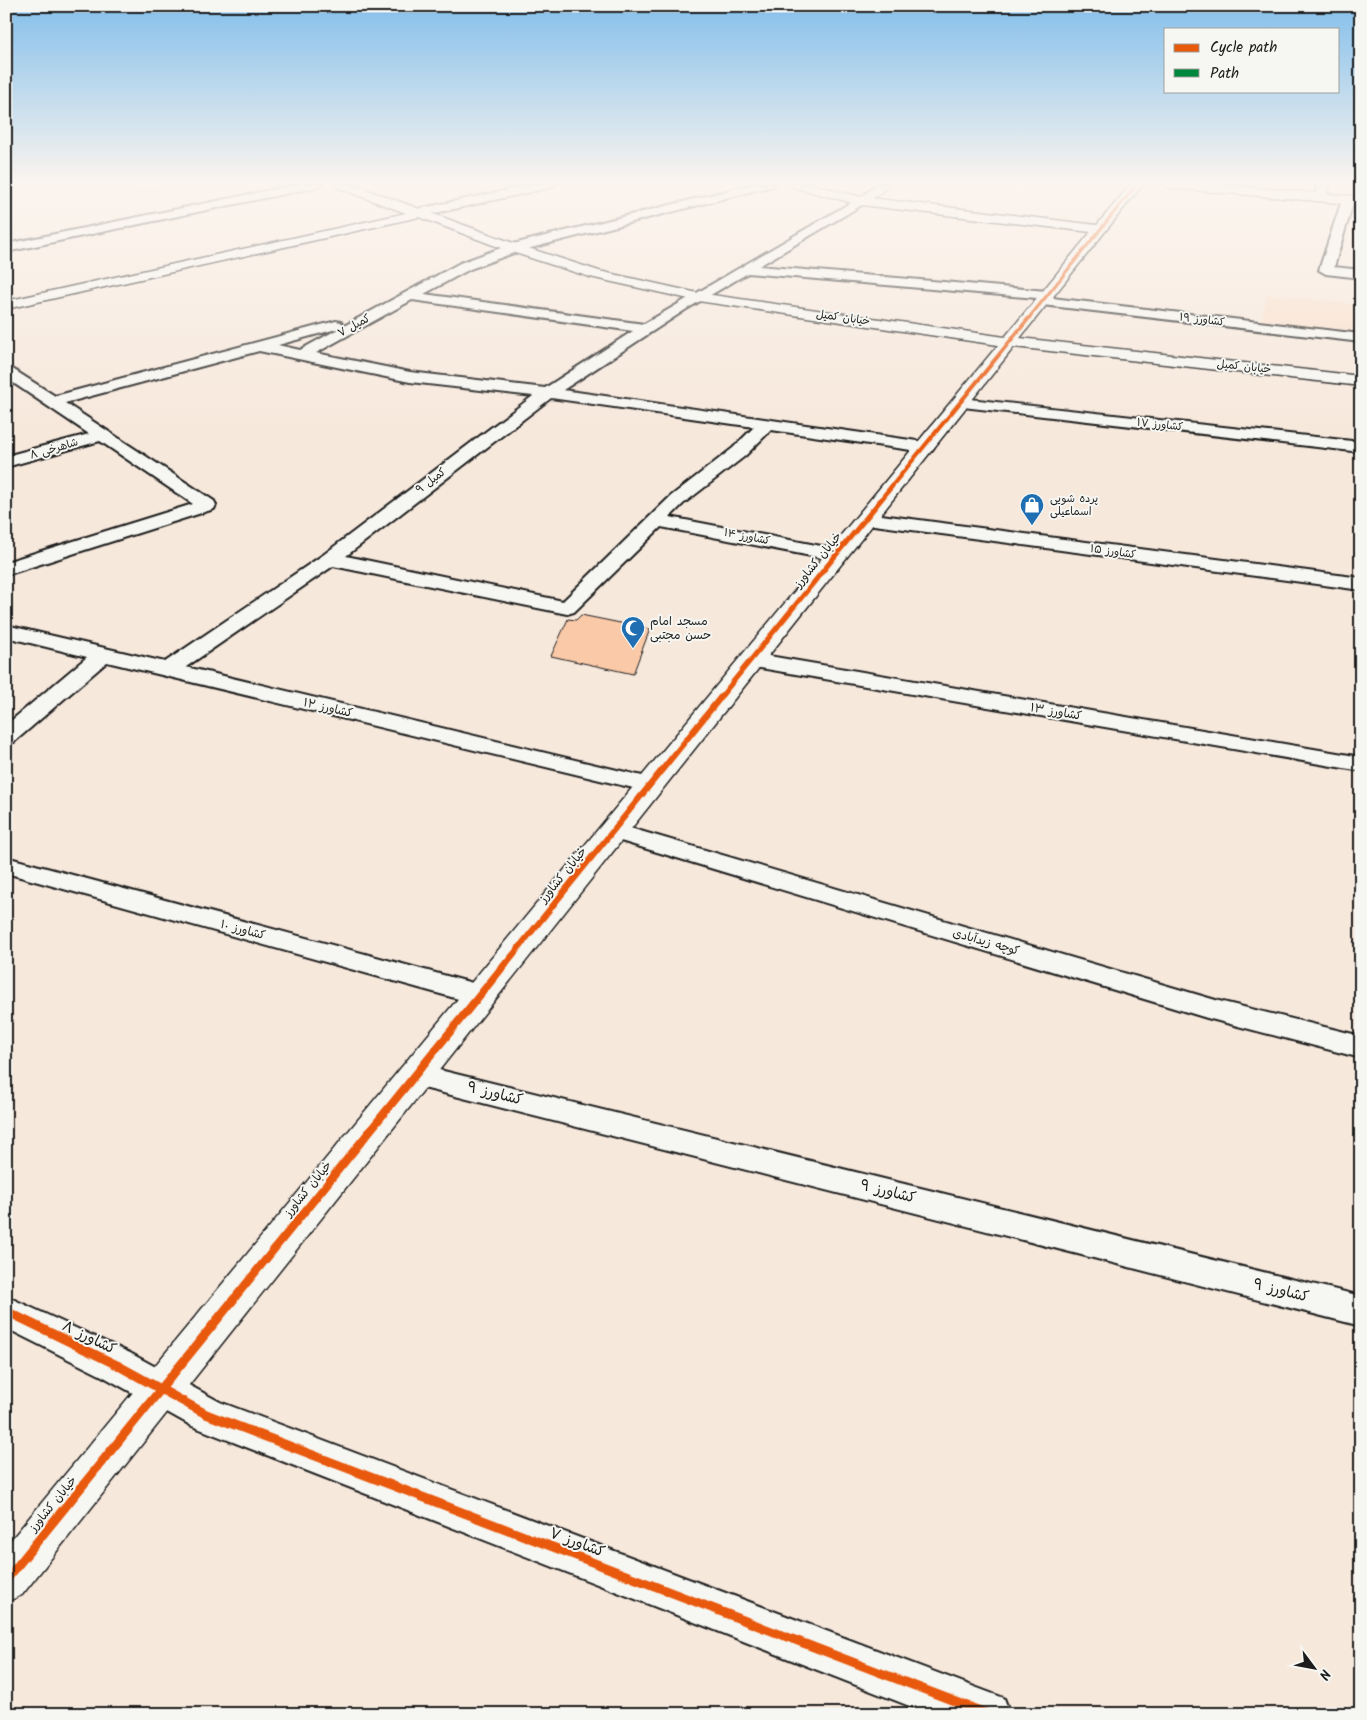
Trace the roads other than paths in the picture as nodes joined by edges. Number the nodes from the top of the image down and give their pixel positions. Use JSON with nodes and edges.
{"nodes":[{"id":1,"x":188,"y":264,"type":"edge"},
{"id":2,"x":470,"y":264,"type":"edge"},
{"id":3,"x":565,"y":264,"type":"edge"},
{"id":4,"x":755,"y":264,"type":"edge"},
{"id":5,"x":1072,"y":264,"type":"edge"},
{"id":6,"x":1328,"y":264,"type":"edge"},
{"id":7,"x":747,"y":269,"type":"junction"},
{"id":8,"x":1361,"y":274,"type":"edge"},
{"id":9,"x":410,"y":296,"type":"junction"},
{"id":10,"x":698,"y":297,"type":"junction"},
{"id":11,"x":1045,"y":298,"type":"junction"},
{"id":12,"x":6,"y":305,"type":"edge"},
{"id":13,"x":375,"y":315,"type":"junction"},
{"id":14,"x":647,"y":329,"type":"junction"},
{"id":15,"x":1361,"y":338,"type":"edge"},
{"id":16,"x":1010,"y":342,"type":"junction"},
{"id":17,"x":258,"y":346,"type":"junction"},
{"id":18,"x":302,"y":355,"type":"junction"},
{"id":19,"x":6,"y":371,"type":"edge"},
{"id":20,"x":1361,"y":381,"type":"edge"},
{"id":21,"x":549,"y":393,"type":"junction"},
{"id":22,"x":52,"y":402,"type":"junction"},
{"id":23,"x":960,"y":403,"type":"junction"},
{"id":24,"x":767,"y":424,"type":"junction"},
{"id":25,"x":102,"y":435,"type":"junction"},
{"id":26,"x":925,"y":447,"type":"junction"},
{"id":27,"x":1361,"y":447,"type":"edge"},
{"id":28,"x":6,"y":462,"type":"edge"},
{"id":29,"x":866,"y":519,"type":"junction"},
{"id":30,"x":656,"y":520,"type":"junction"},
{"id":31,"x":837,"y":555,"type":"junction"},
{"id":32,"x":330,"y":558,"type":"junction"},
{"id":33,"x":6,"y":569,"type":"edge"},
{"id":34,"x":1361,"y":584,"type":"edge"},
{"id":35,"x":6,"y":631,"type":"edge"},
{"id":36,"x":104,"y":654,"type":"junction"},
{"id":37,"x":752,"y":660,"type":"junction"},
{"id":38,"x":168,"y":670,"type":"junction"},
{"id":39,"x":6,"y":737,"type":"edge"},
{"id":40,"x":1361,"y":764,"type":"edge"},
{"id":41,"x":650,"y":785,"type":"junction"},
{"id":42,"x":613,"y":832,"type":"junction"},
{"id":43,"x":6,"y":865,"type":"edge"},
{"id":44,"x":480,"y":995,"type":"junction"},
{"id":45,"x":1361,"y":1048,"type":"edge"},
{"id":46,"x":415,"y":1075,"type":"junction"},
{"id":47,"x":6,"y":1311,"type":"edge"},
{"id":48,"x":1361,"y":1311,"type":"edge"},
{"id":49,"x":160,"y":1389,"type":"junction"},
{"id":50,"x":6,"y":1580,"type":"edge"},
{"id":51,"x":988,"y":1714,"type":"edge"}],
"edges":[{"from":1,"to":12,"type":"street"},
{"from":2,"to":9,"type":"street","name":"کمیل ۷"},
{"from":3,"to":10,"type":"street","name":"خیابان کمیل"},
{"from":4,"to":7,"type":"street","name":"کمیل ۹"},
{"from":5,"to":11,"type":"street","name":"خیابان کشاورز"},
{"from":6,"to":8,"type":"street"},
{"from":7,"to":10,"type":"street","name":"کمیل ۹"},
{"from":7,"to":11,"type":"street","name":"کشاورز ۱۹"},
{"from":9,"to":13,"type":"street","name":"کمیل ۷"},
{"from":9,"to":14,"type":"street"},
{"from":10,"to":14,"type":"street","name":"کمیل ۹"},
{"from":10,"to":16,"type":"street","name":"خیابان کمیل"},
{"from":11,"to":15,"type":"street","name":"کشاورز ۱۹"},
{"from":11,"to":16,"type":"street","name":"خیابان کشاورز"},
{"from":13,"to":17,"type":"street"},
{"from":13,"to":18,"type":"street","name":"کمیل ۷"},
{"from":14,"to":21,"type":"street","name":"کمیل ۹"},
{"from":16,"to":20,"type":"street","name":"خیابان کمیل"},
{"from":16,"to":23,"type":"street","name":"خیابان کشاورز"},
{"from":17,"to":18,"type":"street"},
{"from":17,"to":22,"type":"street"},
{"from":18,"to":21,"type":"street"},
{"from":19,"to":22,"type":"street"},
{"from":21,"to":24,"type":"street"},
{"from":21,"to":32,"type":"street","name":"کمیل ۹"},
{"from":22,"to":25,"type":"street"},
{"from":23,"to":26,"type":"street","name":"خیابان کشاورز"},
{"from":23,"to":27,"type":"street","name":"کشاورز ۱۷"},
{"from":24,"to":26,"type":"street"},
{"from":24,"to":30,"type":"street"},
{"from":25,"to":28,"type":"street","name":"شاهرخی ۸"},
{"from":25,"to":33,"type":"street"},
{"from":26,"to":29,"type":"street","name":"خیابان کشاورز"},
{"from":29,"to":31,"type":"street","name":"خیابان کشاورز"},
{"from":29,"to":34,"type":"street","name":"کشاورز ۱۵"},
{"from":30,"to":31,"type":"street","name":"کشاورز ۱۴"},
{"from":30,"to":32,"type":"street"},
{"from":31,"to":37,"type":"street","name":"خیابان کشاورز"},
{"from":32,"to":38,"type":"street","name":"کمیل ۹"},
{"from":35,"to":36,"type":"street","name":"کشاورز ۱۲"},
{"from":36,"to":38,"type":"street","name":"کشاورز ۱۲"},
{"from":36,"to":39,"type":"street"},
{"from":37,"to":40,"type":"street","name":"کشاورز ۱۳"},
{"from":37,"to":41,"type":"street","name":"خیابان کشاورز"},
{"from":38,"to":41,"type":"street","name":"کشاورز ۱۲"},
{"from":41,"to":42,"type":"street","name":"خیابان کشاورز"},
{"from":42,"to":44,"type":"street","name":"خیابان کشاورز"},
{"from":42,"to":45,"type":"street","name":"کوچه زیدآبادی"},
{"from":43,"to":44,"type":"street","name":"کشاورز ۱۰"},
{"from":44,"to":46,"type":"street","name":"خیابان کشاورز"},
{"from":46,"to":48,"type":"street","name":"کشاورز ۹"},
{"from":46,"to":49,"type":"street","name":"خیابان کشاورز"},
{"from":47,"to":49,"type":"street","name":"کشاورز ۸"},
{"from":49,"to":50,"type":"street","name":"خیابان کشاورز"},
{"from":49,"to":51,"type":"street","name":"کشاورز ۷"}]}
